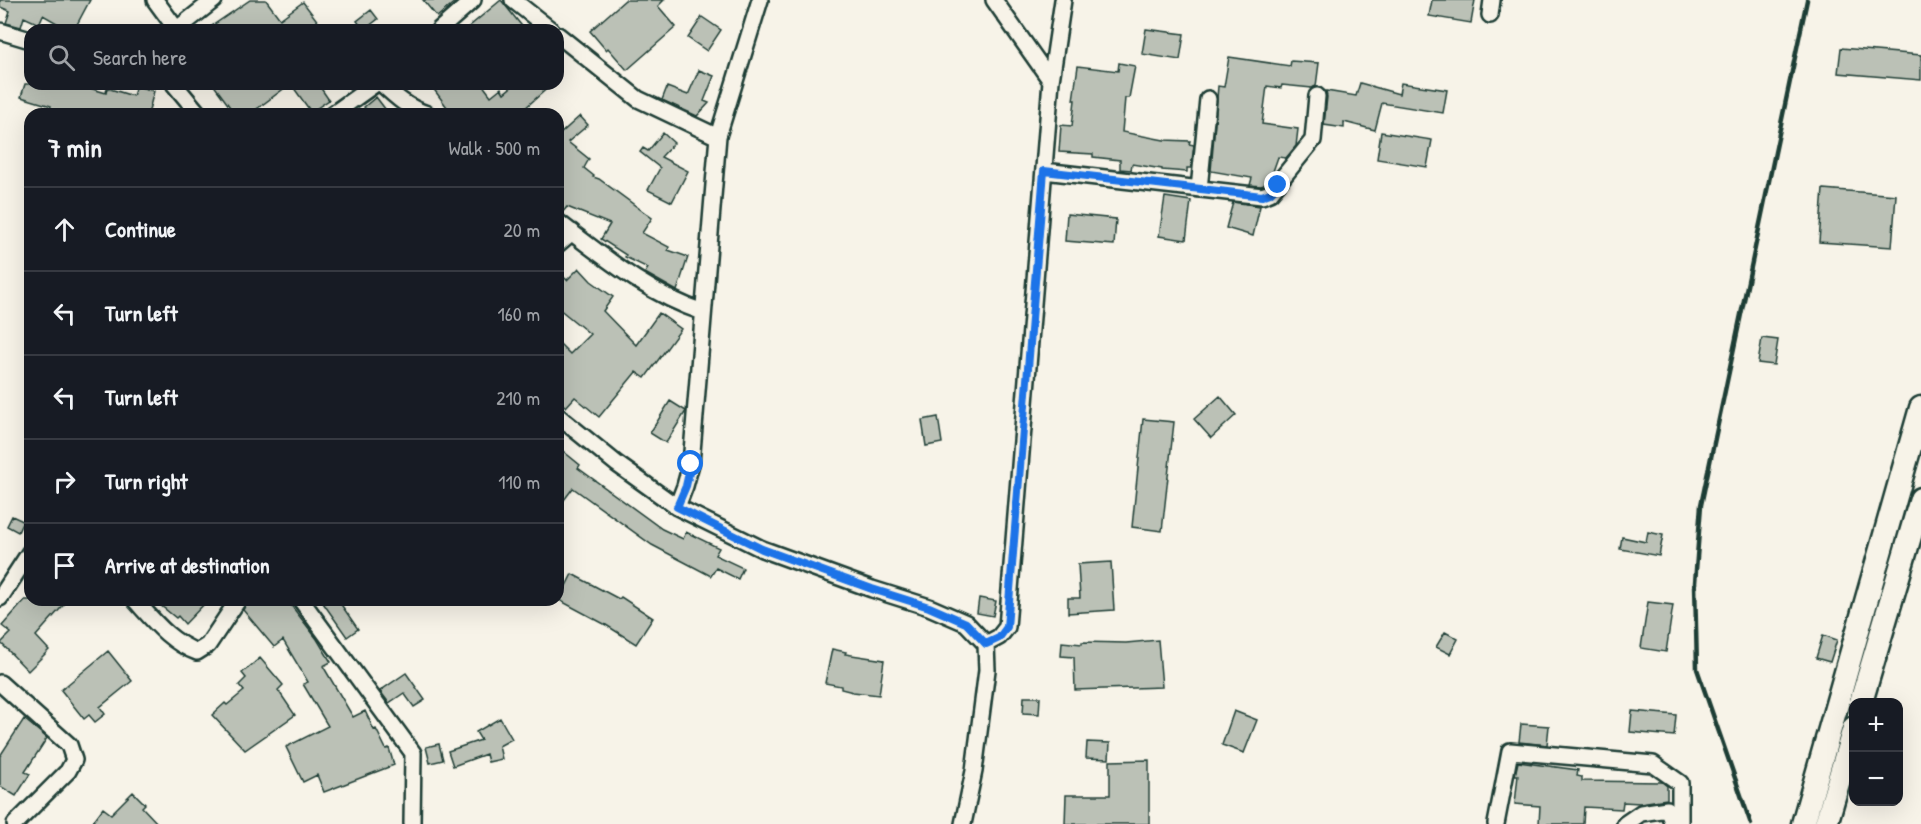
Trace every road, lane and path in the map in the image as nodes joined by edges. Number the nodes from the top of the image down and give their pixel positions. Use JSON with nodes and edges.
{"nodes":[{"id":1,"x":155,"y":0,"type":"edge"},
{"id":2,"x":214,"y":0,"type":"edge"},
{"id":3,"x":473,"y":0,"type":"edge"},
{"id":4,"x":513,"y":0,"type":"edge"},
{"id":5,"x":760,"y":0,"type":"edge"},
{"id":6,"x":994,"y":0,"type":"edge"},
{"id":7,"x":1063,"y":0,"type":"edge"},
{"id":8,"x":173,"y":24,"type":"edge"},
{"id":9,"x":184,"y":24,"type":"edge"},
{"id":10,"x":446,"y":24,"type":"edge"},
{"id":11,"x":543,"y":24,"type":"edge"},
{"id":12,"x":0,"y":31,"type":"edge"},
{"id":13,"x":24,"y":38,"type":"edge"},
{"id":14,"x":564,"y":40,"type":"edge"},
{"id":15,"x":1051,"y":81,"type":"junction"},
{"id":16,"x":179,"y":90,"type":"edge"},
{"id":17,"x":367,"y":90,"type":"edge"},
{"id":18,"x":388,"y":90,"type":"edge"},
{"id":19,"x":1317,"y":96,"type":"dead end"},
{"id":20,"x":1208,"y":99,"type":"dead end"},
{"id":21,"x":194,"y":108,"type":"edge"},
{"id":22,"x":341,"y":108,"type":"edge"},
{"id":23,"x":412,"y":108,"type":"edge"},
{"id":24,"x":718,"y":137,"type":"junction"},
{"id":25,"x":1044,"y":171,"type":"junction"},
{"id":26,"x":1199,"y":189,"type":"junction"},
{"id":27,"x":564,"y":226,"type":"edge"},
{"id":28,"x":572,"y":232,"type":"junction"},
{"id":29,"x":564,"y":239,"type":"edge"},
{"id":30,"x":703,"y":312,"type":"junction"},
{"id":31,"x":1921,"y":408,"type":"edge"},
{"id":32,"x":564,"y":421,"type":"edge"},
{"id":33,"x":1921,"y":499,"type":"edge"},
{"id":34,"x":677,"y":507,"type":"junction"},
{"id":35,"x":24,"y":561,"type":"edge"},
{"id":36,"x":0,"y":598,"type":"edge"},
{"id":37,"x":140,"y":606,"type":"edge"},
{"id":38,"x":234,"y":606,"type":"edge"},
{"id":39,"x":305,"y":606,"type":"edge"},
{"id":40,"x":986,"y":644,"type":"junction"},
{"id":41,"x":0,"y":682,"type":"edge"},
{"id":42,"x":1862,"y":698,"type":"edge"},
{"id":43,"x":1849,"y":745,"type":"edge"},
{"id":44,"x":15,"y":824,"type":"edge"},
{"id":45,"x":412,"y":824,"type":"edge"},
{"id":46,"x":963,"y":824,"type":"edge"},
{"id":47,"x":1496,"y":824,"type":"edge"},
{"id":48,"x":1625,"y":824,"type":"edge"},
{"id":49,"x":1673,"y":824,"type":"edge"},
{"id":50,"x":1680,"y":824,"type":"edge"},
{"id":51,"x":1803,"y":824,"type":"edge"},
{"id":52,"x":1826,"y":824,"type":"edge"}],
"edges":[{"from":1,"to":8,"type":"street"},
{"from":2,"to":9,"type":"street"},
{"from":3,"to":10,"type":"street"},
{"from":4,"to":11,"type":"street"},
{"from":5,"to":24,"type":"street"},
{"from":6,"to":15,"type":"street"},
{"from":7,"to":15,"type":"street"},
{"from":12,"to":13,"type":"street"},
{"from":14,"to":24,"type":"street"},
{"from":15,"to":25,"type":"street"},
{"from":16,"to":21,"type":"street"},
{"from":17,"to":22,"type":"street"},
{"from":18,"to":23,"type":"street"},
{"from":19,"to":26,"type":"street"},
{"from":20,"to":26,"type":"street"},
{"from":24,"to":30,"type":"street"},
{"from":25,"to":26,"type":"street"},
{"from":25,"to":40,"type":"street"},
{"from":27,"to":28,"type":"street"},
{"from":28,"to":29,"type":"street"},
{"from":28,"to":30,"type":"street"},
{"from":30,"to":34,"type":"street"},
{"from":31,"to":51,"type":"highway"},
{"from":32,"to":34,"type":"street"},
{"from":33,"to":42,"type":"highway"},
{"from":34,"to":40,"type":"street"},
{"from":35,"to":36,"type":"street"},
{"from":37,"to":38,"type":"street"},
{"from":39,"to":45,"type":"street"},
{"from":40,"to":46,"type":"street"},
{"from":41,"to":44,"type":"street"},
{"from":43,"to":52,"type":"highway"},
{"from":47,"to":50,"type":"street"},
{"from":48,"to":49,"type":"street"}]}
